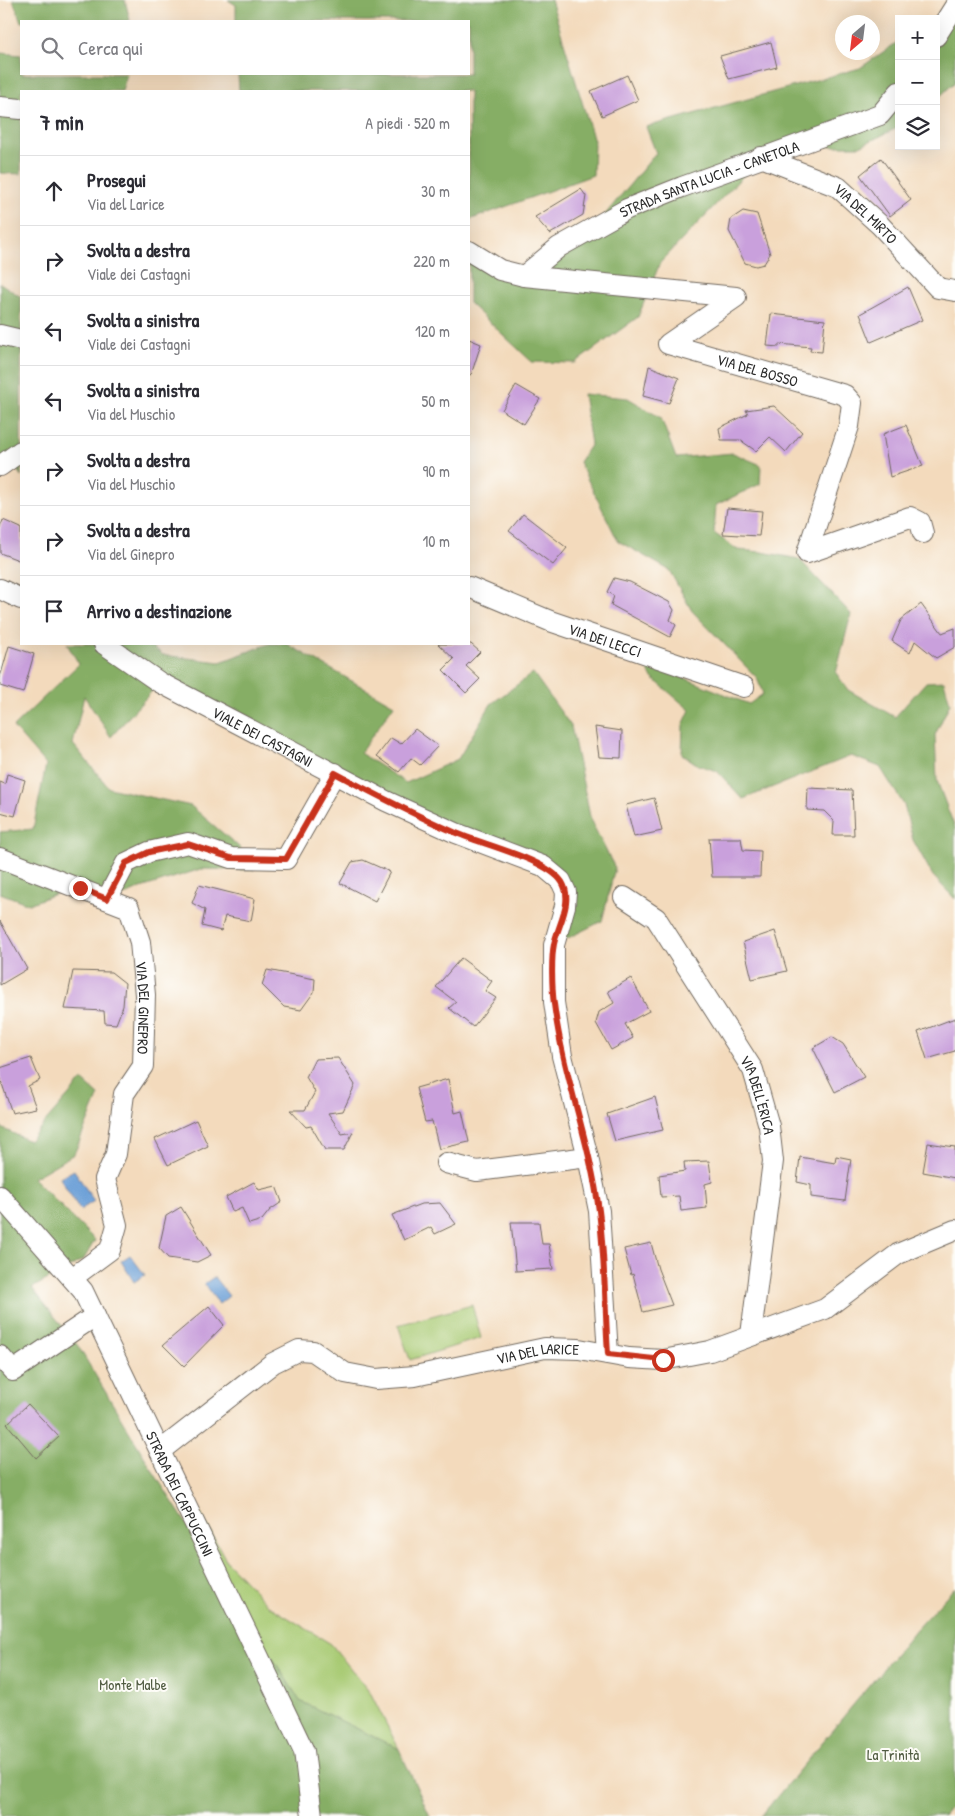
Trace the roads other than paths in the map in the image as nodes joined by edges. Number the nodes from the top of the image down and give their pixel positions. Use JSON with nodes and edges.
{"nodes":[{"id":1,"x":955,"y":6,"type":"edge"},
{"id":2,"x":940,"y":30,"type":"edge"},
{"id":3,"x":895,"y":97,"type":"edge"},
{"id":4,"x":0,"y":107,"type":"edge"},
{"id":5,"x":20,"y":109,"type":"edge"},
{"id":6,"x":761,"y":157,"type":"junction"},
{"id":7,"x":470,"y":252,"type":"edge"},
{"id":8,"x":524,"y":276,"type":"junction"},
{"id":9,"x":955,"y":290,"type":"edge"},
{"id":10,"x":0,"y":335,"type":"edge"},
{"id":11,"x":20,"y":340,"type":"edge"},
{"id":12,"x":20,"y":452,"type":"edge"},
{"id":13,"x":0,"y":466,"type":"edge"},
{"id":14,"x":923,"y":533,"type":"dead end"},
{"id":15,"x":470,"y":587,"type":"edge"},
{"id":16,"x":0,"y":589,"type":"edge"},
{"id":17,"x":20,"y":599,"type":"edge"},
{"id":18,"x":105,"y":645,"type":"edge"},
{"id":19,"x":744,"y":687,"type":"dead end"},
{"id":20,"x":335,"y":773,"type":"junction"},
{"id":21,"x":0,"y":858,"type":"edge"},
{"id":22,"x":624,"y":897,"type":"dead end"},
{"id":23,"x":107,"y":899,"type":"junction"},
{"id":24,"x":588,"y":1157,"type":"junction"},
{"id":25,"x":446,"y":1164,"type":"dead end"},
{"id":26,"x":0,"y":1196,"type":"edge"},
{"id":27,"x":0,"y":1218,"type":"edge"},
{"id":28,"x":22,"y":1222,"type":"junction"},
{"id":29,"x":955,"y":1230,"type":"edge"},
{"id":30,"x":72,"y":1278,"type":"junction"},
{"id":31,"x":95,"y":1316,"type":"junction"},
{"id":32,"x":751,"y":1334,"type":"junction"},
{"id":33,"x":608,"y":1354,"type":"junction"},
{"id":34,"x":0,"y":1356,"type":"edge"},
{"id":35,"x":160,"y":1451,"type":"junction"},
{"id":36,"x":312,"y":1816,"type":"edge"}],
"edges":[{"from":1,"to":2,"type":"street"},
{"from":3,"to":6,"type":"street","name":"STRADA SANTA LUCIA - CANETOLA"},
{"from":4,"to":5,"type":"street"},
{"from":6,"to":8,"type":"street","name":"STRADA SANTA LUCIA - CANETOLA"},
{"from":6,"to":9,"type":"street","name":"VIA DEL MIRTO"},
{"from":7,"to":8,"type":"street"},
{"from":8,"to":14,"type":"street","name":"VIA DEL BOSSO"},
{"from":10,"to":11,"type":"street"},
{"from":12,"to":13,"type":"street"},
{"from":15,"to":19,"type":"street","name":"VIA DEI LECCI"},
{"from":16,"to":17,"type":"street"},
{"from":18,"to":20,"type":"street","name":"VIALE DEI CASTAGNI"},
{"from":20,"to":23,"type":"street"},
{"from":20,"to":24,"type":"street","name":"VIALE DEI CASTAGNI"},
{"from":21,"to":23,"type":"street","name":"VIA DEL GINEPRO"},
{"from":22,"to":32,"type":"street","name":"VIA DELL'ERICA"},
{"from":23,"to":30,"type":"street","name":"VIA DEL GINEPRO"},
{"from":24,"to":25,"type":"street"},
{"from":24,"to":33,"type":"street","name":"VIALE DEI CASTAGNI"},
{"from":26,"to":28,"type":"street","name":"STRADA DEI CAPPUCCINI"},
{"from":27,"to":28,"type":"street"},
{"from":28,"to":30,"type":"street","name":"STRADA DEI CAPPUCCINI"},
{"from":29,"to":32,"type":"street","name":"VIA DEL LARICE"},
{"from":30,"to":31,"type":"street","name":"STRADA DEI CAPPUCCINI"},
{"from":31,"to":34,"type":"street"},
{"from":31,"to":35,"type":"street","name":"STRADA DEI CAPPUCCINI"},
{"from":32,"to":33,"type":"street","name":"VIA DEL LARICE"},
{"from":33,"to":35,"type":"street","name":"VIA DEL LARICE"},
{"from":35,"to":36,"type":"street","name":"STRADA DEI CAPPUCCINI"}]}
